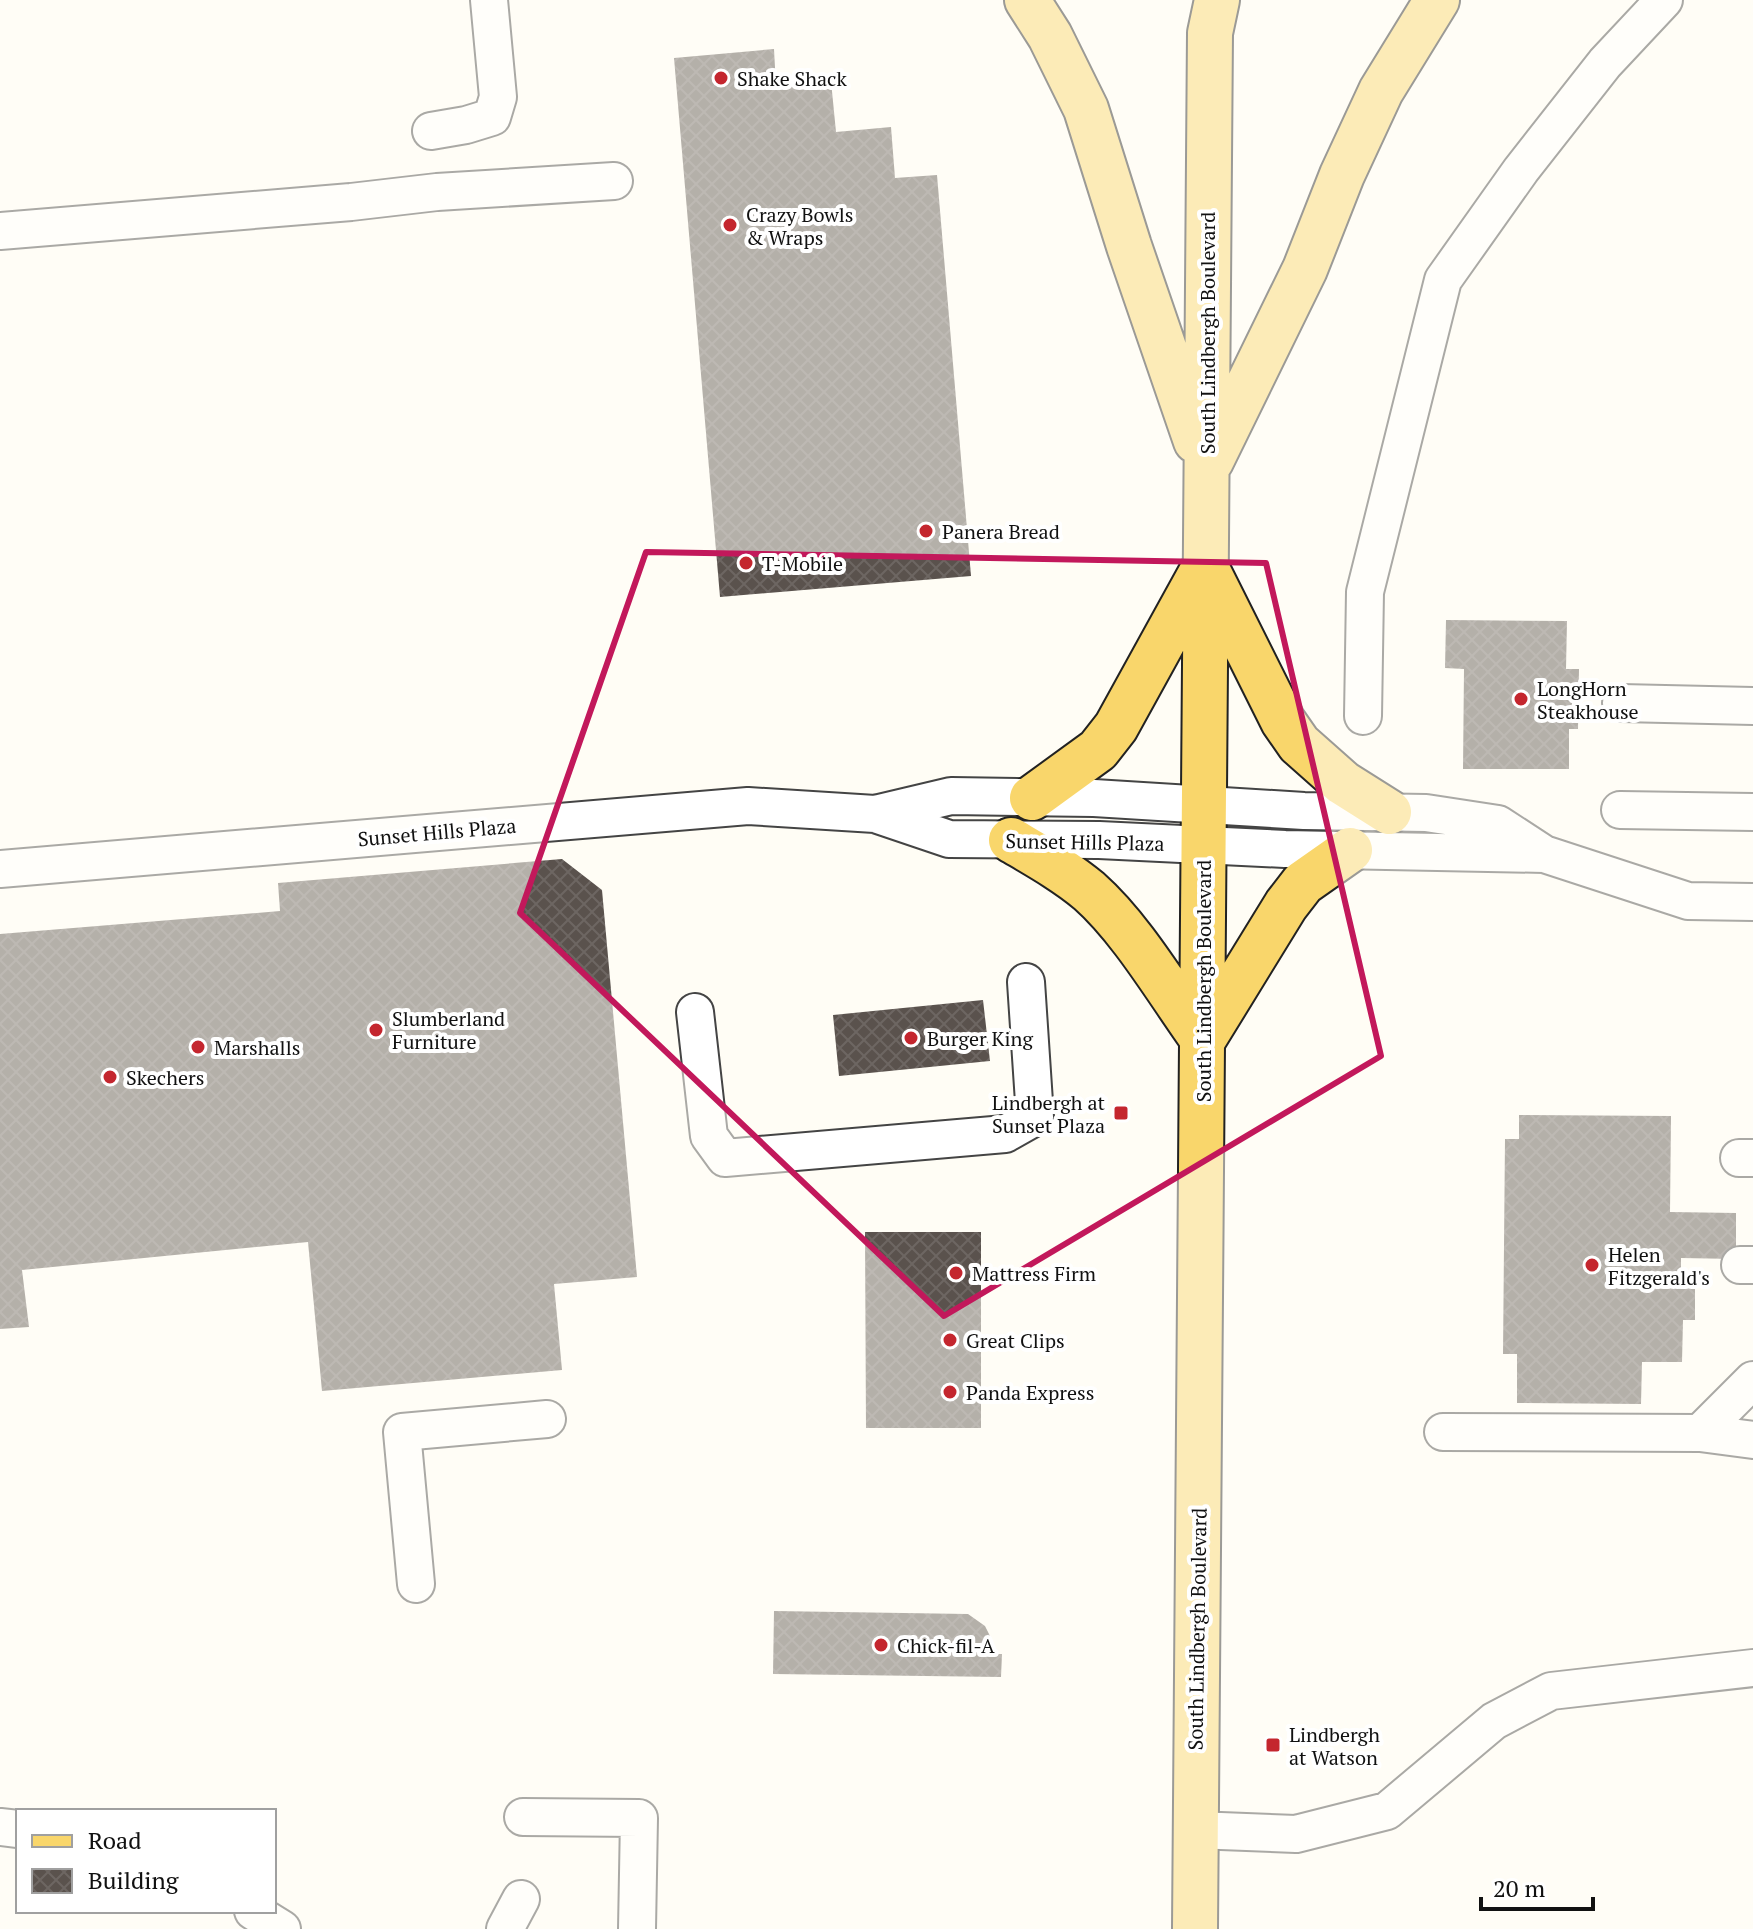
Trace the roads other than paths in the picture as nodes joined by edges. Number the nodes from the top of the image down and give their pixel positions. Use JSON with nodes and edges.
{"nodes":[{"id":1,"x":489,"y":0,"type":"edge"},
{"id":2,"x":1027,"y":0,"type":"edge"},
{"id":3,"x":1437,"y":0,"type":"edge"},
{"id":4,"x":1664,"y":0,"type":"edge"},
{"id":5,"x":1210,"y":11,"type":"edge"},
{"id":6,"x":431,"y":131,"type":"dead end"},
{"id":7,"x":614,"y":181,"type":"dead end"},
{"id":8,"x":0,"y":231,"type":"edge"},
{"id":9,"x":1206,"y":470,"type":"junction"},
{"id":10,"x":1205,"y":565,"type":"junction"},
{"id":11,"x":1621,"y":703,"type":"dead end"},
{"id":12,"x":1753,"y":706,"type":"edge"},
{"id":13,"x":1363,"y":716,"type":"dead end"},
{"id":14,"x":1032,"y":798,"type":"junction"},
{"id":15,"x":1620,"y":810,"type":"dead end"},
{"id":16,"x":1389,"y":812,"type":"junction"},
{"id":17,"x":1753,"y":812,"type":"edge"},
{"id":18,"x":875,"y":814,"type":"junction"},
{"id":19,"x":1203,"y":825,"type":"junction"},
{"id":20,"x":1011,"y":840,"type":"junction"},
{"id":21,"x":1350,"y":850,"type":"junction"},
{"id":22,"x":1544,"y":854,"type":"junction"},
{"id":23,"x":0,"y":869,"type":"edge"},
{"id":24,"x":1753,"y":902,"type":"edge"},
{"id":25,"x":1026,"y":982,"type":"dead end"},
{"id":26,"x":695,"y":1012,"type":"dead end"},
{"id":27,"x":1203,"y":1040,"type":"junction"},
{"id":28,"x":1753,"y":1380,"type":"edge"},
{"id":29,"x":547,"y":1419,"type":"dead end"},
{"id":30,"x":1443,"y":1432,"type":"dead end"},
{"id":31,"x":1700,"y":1433,"type":"junction"},
{"id":32,"x":1753,"y":1440,"type":"edge"},
{"id":33,"x":416,"y":1584,"type":"dead end"},
{"id":34,"x":1753,"y":1668,"type":"edge"},
{"id":35,"x":523,"y":1817,"type":"dead end"},
{"id":36,"x":1195,"y":1830,"type":"junction"},
{"id":37,"x":256,"y":1913,"type":"edge"},
{"id":38,"x":282,"y":1929,"type":"edge"},
{"id":39,"x":637,"y":1929,"type":"edge"},
{"id":40,"x":1195,"y":1929,"type":"edge"}],
"edges":[{"from":1,"to":6,"type":"street"},
{"from":2,"to":9,"type":"main road"},
{"from":3,"to":9,"type":"main road"},
{"from":4,"to":13,"type":"street"},
{"from":5,"to":9,"type":"main road","name":"South Lindbergh Boulevard"},
{"from":7,"to":8,"type":"street"},
{"from":9,"to":10,"type":"main road","name":"South Lindbergh Boulevard"},
{"from":10,"to":14,"type":"main road"},
{"from":10,"to":16,"type":"main road"},
{"from":10,"to":19,"type":"main road","name":"South Lindbergh Boulevard"},
{"from":11,"to":12,"type":"street"},
{"from":14,"to":18,"type":"street","name":"Sunset Hills Plaza"},
{"from":14,"to":19,"type":"street","name":"Sunset Hills Plaza"},
{"from":15,"to":17,"type":"street"},
{"from":16,"to":19,"type":"street"},
{"from":16,"to":22,"type":"street"},
{"from":18,"to":20,"type":"street","name":"Sunset Hills Plaza"},
{"from":18,"to":23,"type":"street","name":"Sunset Hills Plaza"},
{"from":19,"to":20,"type":"street","name":"Sunset Hills Plaza"},
{"from":19,"to":21,"type":"street"},
{"from":19,"to":27,"type":"main road","name":"South Lindbergh Boulevard"},
{"from":20,"to":27,"type":"main road"},
{"from":21,"to":22,"type":"street"},
{"from":21,"to":27,"type":"main road"},
{"from":22,"to":24,"type":"street"},
{"from":25,"to":26,"type":"street"},
{"from":27,"to":36,"type":"main road","name":"South Lindbergh Boulevard"},
{"from":28,"to":31,"type":"street"},
{"from":29,"to":33,"type":"street"},
{"from":30,"to":31,"type":"street"},
{"from":31,"to":32,"type":"street"},
{"from":34,"to":36,"type":"street"},
{"from":35,"to":39,"type":"street"},
{"from":36,"to":40,"type":"main road","name":"South Lindbergh Boulevard"},
{"from":37,"to":38,"type":"street"}]}
